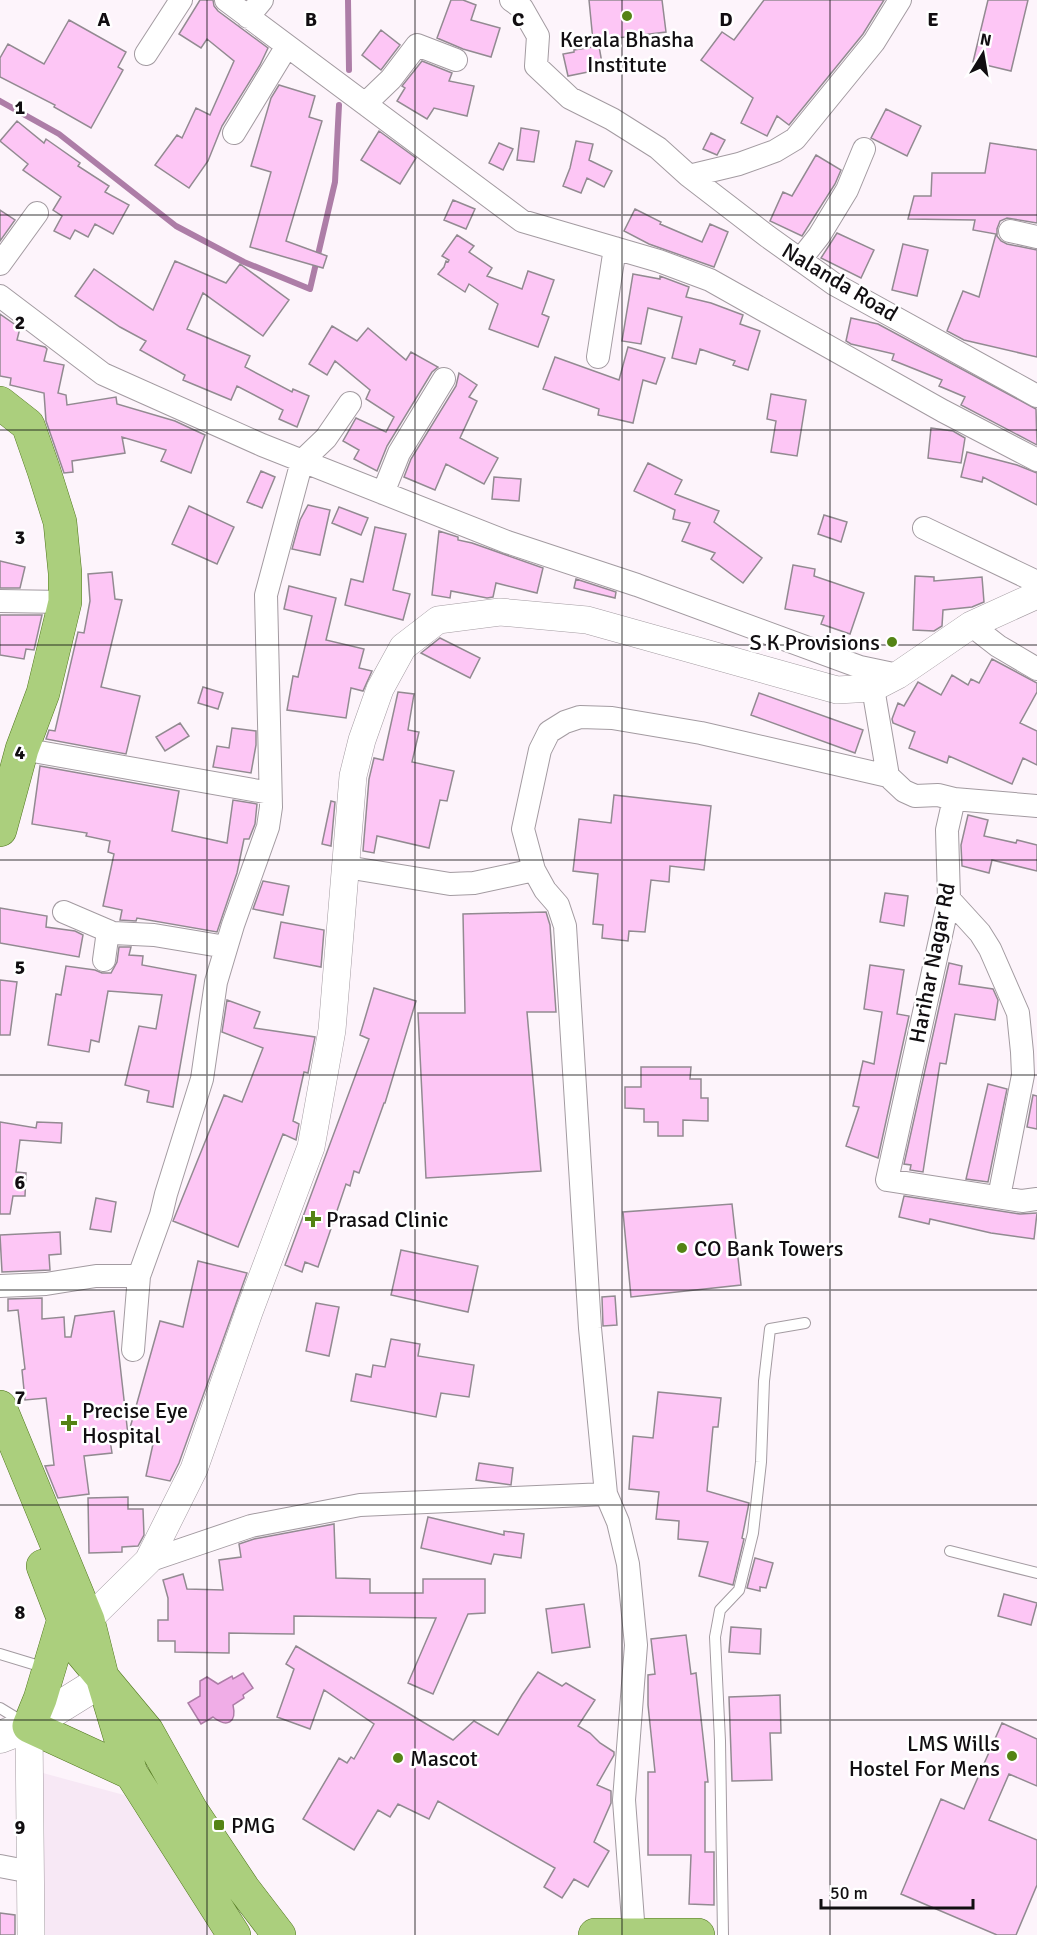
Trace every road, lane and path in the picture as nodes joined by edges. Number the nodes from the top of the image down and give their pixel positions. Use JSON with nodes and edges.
{"nodes":[{"id":1,"x":181,"y":0,"type":"edge"},
{"id":2,"x":226,"y":0,"type":"edge"},
{"id":3,"x":511,"y":0,"type":"edge"},
{"id":4,"x":899,"y":1,"type":"edge"},
{"id":5,"x":255,"y":8,"type":"edge"},
{"id":6,"x":287,"y":46,"type":"junction"},
{"id":7,"x":146,"y":54,"type":"dead end"},
{"id":8,"x":456,"y":60,"type":"dead end"},
{"id":9,"x":364,"y":104,"type":"junction"},
{"id":10,"x":234,"y":133,"type":"dead end"},
{"id":11,"x":864,"y":149,"type":"dead end"},
{"id":12,"x":689,"y":177,"type":"junction"},
{"id":13,"x":37,"y":213,"type":"dead end"},
{"id":14,"x":1010,"y":231,"type":"dead end"},
{"id":15,"x":1037,"y":237,"type":"edge"},
{"id":16,"x":615,"y":248,"type":"junction"},
{"id":17,"x":800,"y":260,"type":"junction"},
{"id":18,"x":0,"y":264,"type":"edge"},
{"id":19,"x":0,"y":296,"type":"edge"},
{"id":20,"x":598,"y":357,"type":"dead end"},
{"id":21,"x":444,"y":379,"type":"dead end"},
{"id":22,"x":1037,"y":396,"type":"edge"},
{"id":23,"x":0,"y":403,"type":"edge"},
{"id":24,"x":350,"y":403,"type":"dead end"},
{"id":25,"x":1037,"y":460,"type":"edge"},
{"id":26,"x":302,"y":461,"type":"junction"},
{"id":27,"x":383,"y":493,"type":"junction"},
{"id":28,"x":924,"y":528,"type":"dead end"},
{"id":29,"x":1037,"y":582,"type":"edge"},
{"id":30,"x":1037,"y":595,"type":"edge"},
{"id":31,"x":0,"y":601,"type":"edge"},
{"id":32,"x":65,"y":602,"type":"junction"},
{"id":33,"x":971,"y":625,"type":"junction"},
{"id":34,"x":1037,"y":669,"type":"edge"},
{"id":35,"x":898,"y":675,"type":"junction"},
{"id":36,"x":873,"y":688,"type":"junction"},
{"id":37,"x":22,"y":749,"type":"junction"},
{"id":38,"x":888,"y":776,"type":"junction"},
{"id":39,"x":270,"y":793,"type":"junction"},
{"id":40,"x":954,"y":798,"type":"junction"},
{"id":41,"x":1037,"y":806,"type":"edge"},
{"id":42,"x":0,"y":830,"type":"edge"},
{"id":43,"x":346,"y":867,"type":"junction"},
{"id":44,"x":534,"y":870,"type":"junction"},
{"id":45,"x":949,"y":899,"type":"junction"},
{"id":46,"x":63,"y":912,"type":"dead end"},
{"id":47,"x":108,"y":931,"type":"junction"},
{"id":48,"x":226,"y":947,"type":"junction"},
{"id":49,"x":104,"y":960,"type":"dead end"},
{"id":50,"x":999,"y":1197,"type":"junction"},
{"id":51,"x":1037,"y":1199,"type":"edge"},
{"id":52,"x":139,"y":1276,"type":"junction"},
{"id":53,"x":0,"y":1286,"type":"edge"},
{"id":54,"x":805,"y":1323,"type":"dead end"},
{"id":55,"x":133,"y":1350,"type":"dead end"},
{"id":56,"x":0,"y":1407,"type":"edge"},
{"id":57,"x":0,"y":1462,"type":"edge"},
{"id":58,"x":606,"y":1494,"type":"junction"},
{"id":59,"x":950,"y":1551,"type":"dead end"},
{"id":60,"x":148,"y":1562,"type":"junction"},
{"id":61,"x":1037,"y":1573,"type":"edge"},
{"id":62,"x":72,"y":1623,"type":"junction"},
{"id":63,"x":0,"y":1654,"type":"edge"},
{"id":64,"x":49,"y":1669,"type":"junction"},
{"id":65,"x":103,"y":1680,"type":"junction"},
{"id":66,"x":0,"y":1708,"type":"edge"},
{"id":67,"x":14,"y":1732,"type":"edge"},
{"id":68,"x":131,"y":1773,"type":"junction"},
{"id":69,"x":0,"y":1866,"type":"edge"},
{"id":70,"x":31,"y":1872,"type":"junction"},
{"id":71,"x":634,"y":1934,"type":"edge"},
{"id":72,"x":31,"y":1935,"type":"edge"},
{"id":73,"x":234,"y":1935,"type":"edge"},
{"id":74,"x":279,"y":1935,"type":"edge"},
{"id":75,"x":595,"y":1935,"type":"edge"},
{"id":76,"x":698,"y":1935,"type":"edge"},
{"id":77,"x":723,"y":1935,"type":"edge"}],
"edges":[{"from":1,"to":7,"type":"street"},
{"from":2,"to":5,"type":"street"},
{"from":3,"to":12,"type":"street","name":"Nalanda Road"},
{"from":4,"to":12,"type":"street"},
{"from":5,"to":6,"type":"street"},
{"from":6,"to":9,"type":"street"},
{"from":6,"to":10,"type":"street"},
{"from":8,"to":9,"type":"street"},
{"from":9,"to":16,"type":"street"},
{"from":11,"to":17,"type":"street"},
{"from":12,"to":17,"type":"street","name":"Nalanda Road"},
{"from":13,"to":18,"type":"street"},
{"from":14,"to":15,"type":"street"},
{"from":16,"to":20,"type":"street"},
{"from":16,"to":25,"type":"street"},
{"from":17,"to":22,"type":"street","name":"Nalanda Road"},
{"from":19,"to":26,"type":"street"},
{"from":21,"to":27,"type":"street"},
{"from":23,"to":32,"type":"main road"},
{"from":24,"to":26,"type":"street"},
{"from":26,"to":27,"type":"street"},
{"from":26,"to":39,"type":"street"},
{"from":27,"to":35,"type":"street"},
{"from":28,"to":29,"type":"street"},
{"from":30,"to":33,"type":"street"},
{"from":31,"to":32,"type":"street"},
{"from":32,"to":37,"type":"main road"},
{"from":33,"to":34,"type":"street"},
{"from":33,"to":35,"type":"street"},
{"from":35,"to":36,"type":"street"},
{"from":36,"to":38,"type":"street"},
{"from":36,"to":43,"type":"street"},
{"from":37,"to":39,"type":"street"},
{"from":37,"to":42,"type":"main road"},
{"from":38,"to":40,"type":"street"},
{"from":38,"to":44,"type":"street"},
{"from":39,"to":48,"type":"street"},
{"from":40,"to":41,"type":"street"},
{"from":40,"to":45,"type":"street","name":"Harihar Nagar Rd"},
{"from":43,"to":44,"type":"street"},
{"from":43,"to":60,"type":"street"},
{"from":44,"to":58,"type":"street"},
{"from":45,"to":50,"type":"street"},
{"from":45,"to":50,"type":"street","name":"Harihar Nagar Rd"},
{"from":46,"to":47,"type":"street"},
{"from":47,"to":48,"type":"street"},
{"from":47,"to":49,"type":"street"},
{"from":48,"to":52,"type":"street"},
{"from":50,"to":51,"type":"street"},
{"from":52,"to":53,"type":"street"},
{"from":52,"to":55,"type":"street"},
{"from":54,"to":77,"type":"lane"},
{"from":56,"to":62,"type":"main road"},
{"from":57,"to":62,"type":"main road"},
{"from":58,"to":60,"type":"street"},
{"from":58,"to":71,"type":"street"},
{"from":59,"to":61,"type":"lane"},
{"from":60,"to":62,"type":"street"},
{"from":62,"to":64,"type":"main road"},
{"from":62,"to":65,"type":"main road"},
{"from":63,"to":64,"type":"lane"},
{"from":64,"to":67,"type":"main road"},
{"from":65,"to":67,"type":"main road"},
{"from":65,"to":68,"type":"main road"},
{"from":65,"to":74,"type":"main road"},
{"from":66,"to":67,"type":"lane"},
{"from":67,"to":68,"type":"main road"},
{"from":67,"to":70,"type":"street"},
{"from":68,"to":73,"type":"main road"},
{"from":69,"to":70,"type":"street"},
{"from":70,"to":72,"type":"street"},
{"from":71,"to":75,"type":"main road"},
{"from":71,"to":76,"type":"main road"}]}
